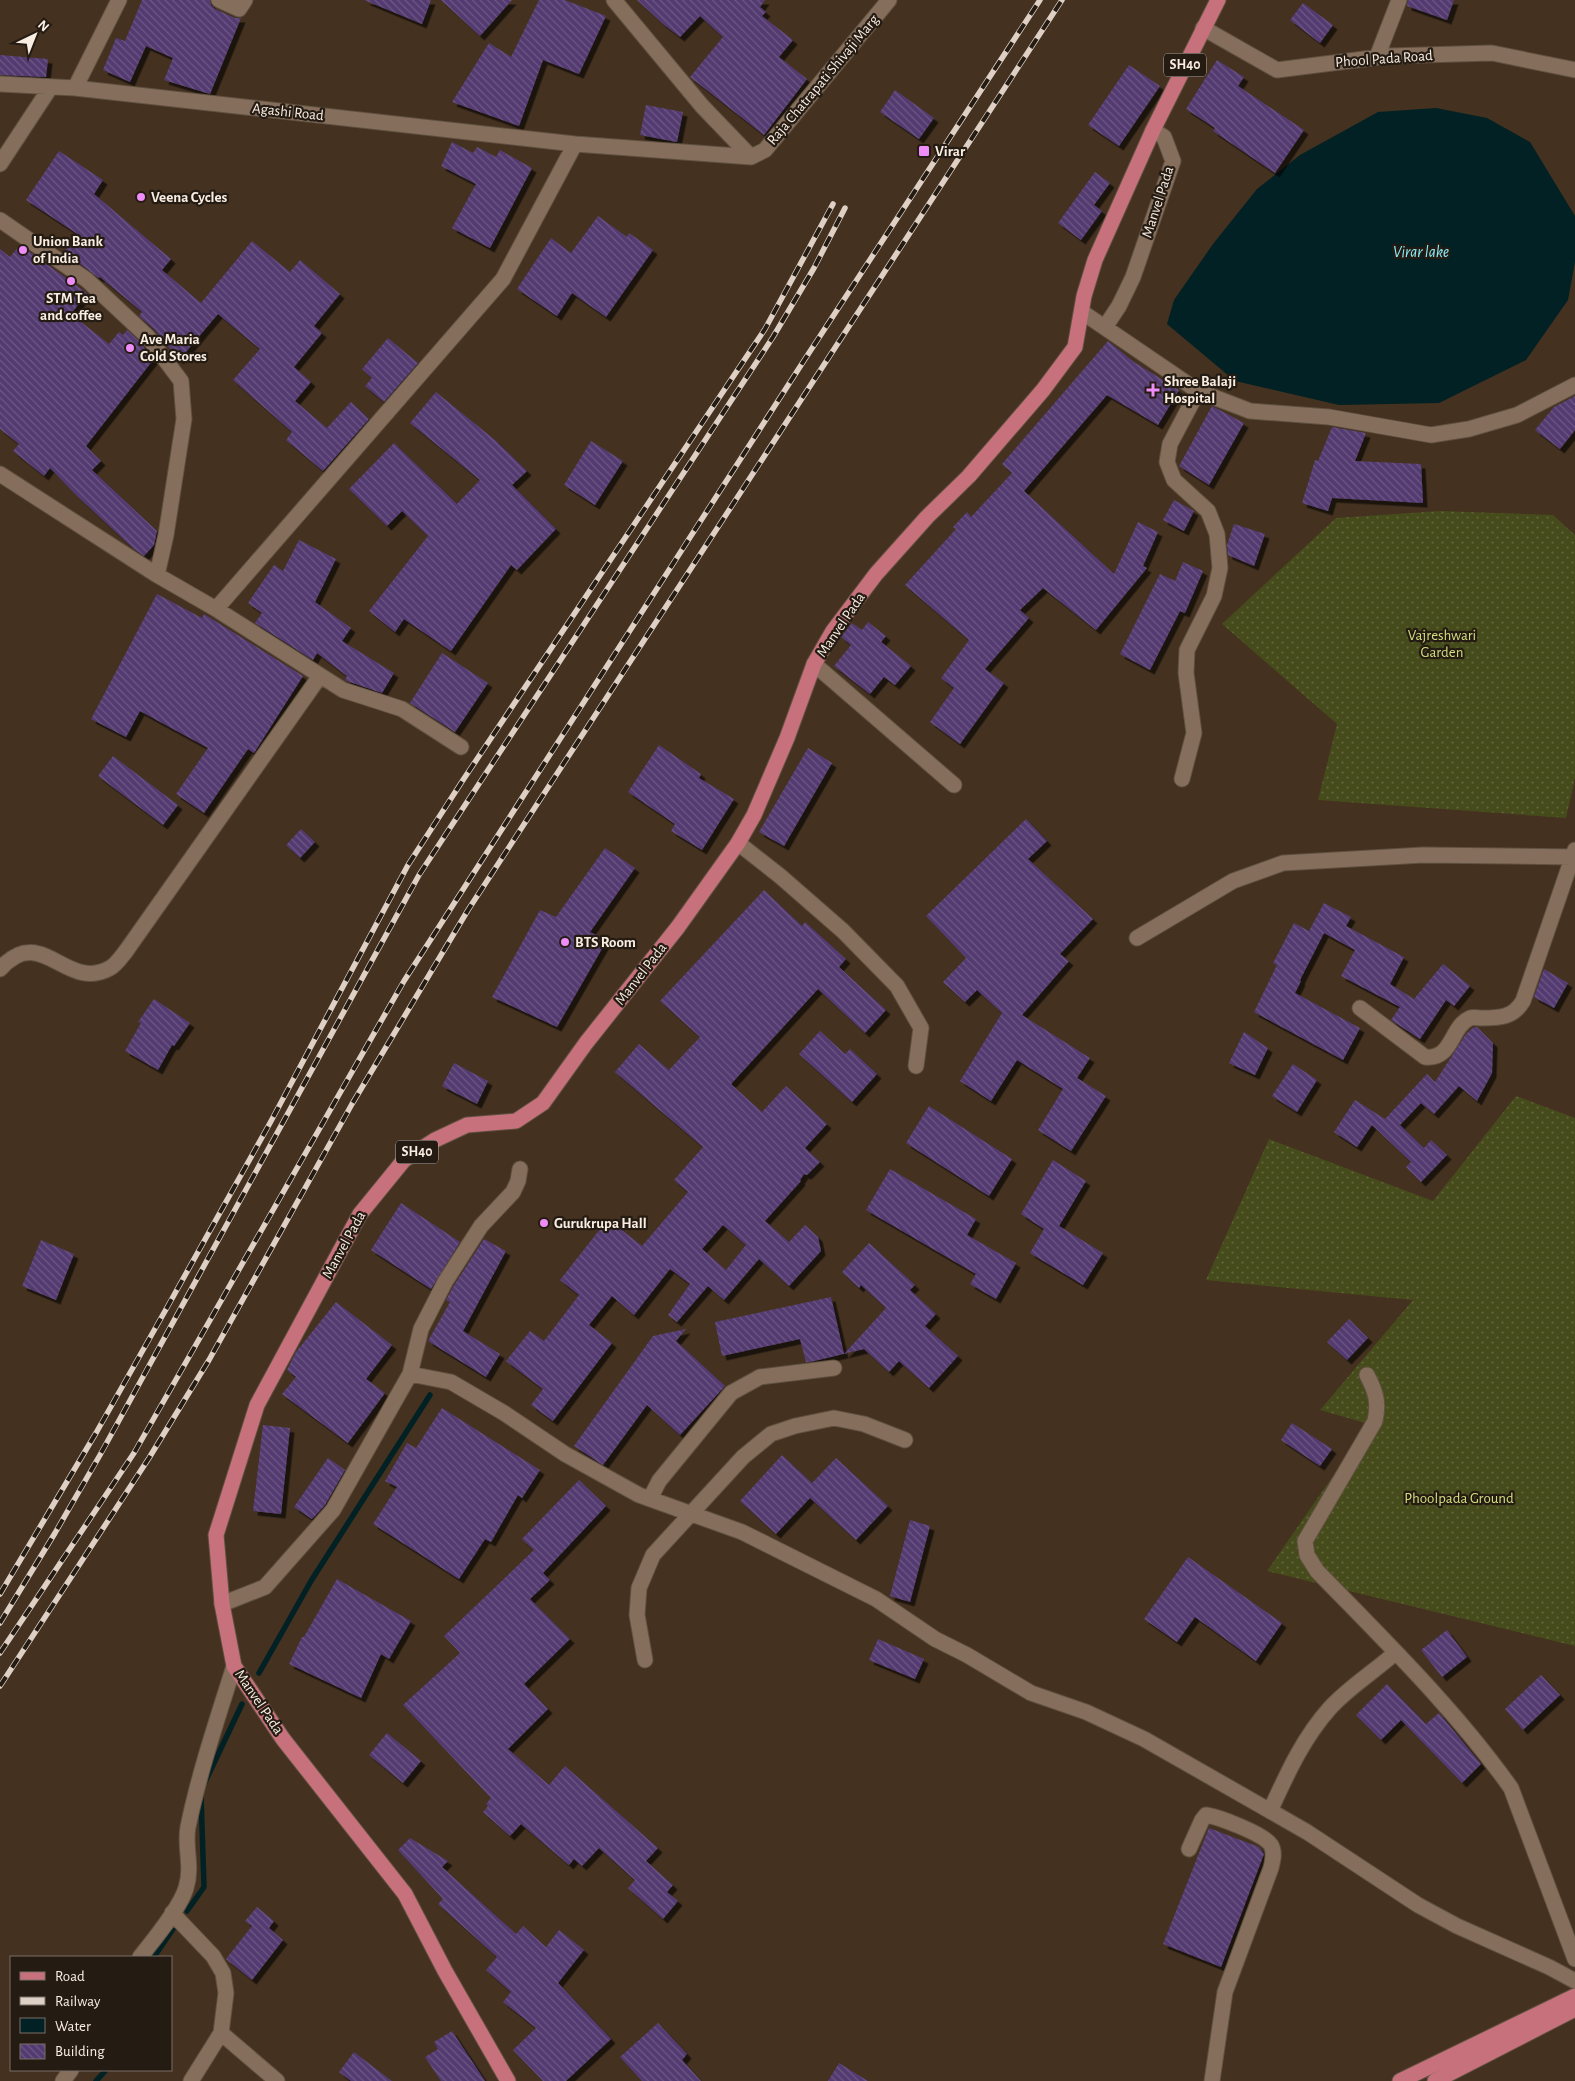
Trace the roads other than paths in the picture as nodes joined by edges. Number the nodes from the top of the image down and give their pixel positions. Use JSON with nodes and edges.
{"nodes":[{"id":1,"x":119,"y":0,"type":"edge"},
{"id":2,"x":219,"y":0,"type":"edge"},
{"id":3,"x":245,"y":0,"type":"edge"},
{"id":4,"x":614,"y":0,"type":"edge"},
{"id":5,"x":889,"y":0,"type":"edge"},
{"id":6,"x":1218,"y":0,"type":"edge"},
{"id":7,"x":1399,"y":0,"type":"edge"},
{"id":8,"x":1203,"y":28,"type":"junction"},
{"id":9,"x":1377,"y":57,"type":"junction"},
{"id":10,"x":1575,"y":70,"type":"edge"},
{"id":11,"x":0,"y":84,"type":"edge"},
{"id":12,"x":50,"y":88,"type":"junction"},
{"id":13,"x":75,"y":88,"type":"junction"},
{"id":14,"x":1153,"y":130,"type":"junction"},
{"id":15,"x":575,"y":144,"type":"junction"},
{"id":16,"x":751,"y":157,"type":"junction"},
{"id":17,"x":0,"y":164,"type":"edge"},
{"id":18,"x":0,"y":220,"type":"edge"},
{"id":19,"x":1082,"y":312,"type":"junction"},
{"id":20,"x":1105,"y":327,"type":"junction"},
{"id":21,"x":1575,"y":385,"type":"edge"},
{"id":22,"x":1198,"y":391,"type":"junction"},
{"id":23,"x":0,"y":474,"type":"edge"},
{"id":24,"x":157,"y":575,"type":"junction"},
{"id":25,"x":216,"y":609,"type":"junction"},
{"id":26,"x":814,"y":664,"type":"junction"},
{"id":27,"x":320,"y":676,"type":"junction"},
{"id":28,"x":461,"y":748,"type":"dead end"},
{"id":29,"x":1182,"y":779,"type":"dead end"},
{"id":30,"x":954,"y":785,"type":"dead end"},
{"id":31,"x":738,"y":843,"type":"junction"},
{"id":32,"x":1574,"y":854,"type":"edge"},
{"id":33,"x":1137,"y":938,"type":"dead end"},
{"id":34,"x":0,"y":970,"type":"edge"},
{"id":35,"x":1360,"y":1008,"type":"dead end"},
{"id":36,"x":916,"y":1066,"type":"dead end"},
{"id":37,"x":520,"y":1169,"type":"dead end"},
{"id":38,"x":834,"y":1368,"type":"dead end"},
{"id":39,"x":410,"y":1374,"type":"junction"},
{"id":40,"x":1367,"y":1375,"type":"dead end"},
{"id":41,"x":905,"y":1440,"type":"dead end"},
{"id":42,"x":650,"y":1499,"type":"junction"},
{"id":43,"x":689,"y":1514,"type":"junction"},
{"id":44,"x":222,"y":1604,"type":"junction"},
{"id":45,"x":1395,"y":1653,"type":"junction"},
{"id":46,"x":646,"y":1660,"type":"dead end"},
{"id":47,"x":234,"y":1666,"type":"junction"},
{"id":48,"x":1270,"y":1811,"type":"junction"},
{"id":49,"x":1189,"y":1849,"type":"dead end"},
{"id":50,"x":172,"y":1912,"type":"junction"},
{"id":51,"x":141,"y":1956,"type":"edge"},
{"id":52,"x":1575,"y":1959,"type":"edge"},
{"id":53,"x":1575,"y":1981,"type":"edge"},
{"id":54,"x":1575,"y":1996,"type":"edge"},
{"id":55,"x":1575,"y":2009,"type":"edge"},
{"id":56,"x":221,"y":2033,"type":"junction"},
{"id":57,"x":1425,"y":2077,"type":"edge"},
{"id":58,"x":191,"y":2081,"type":"edge"},
{"id":59,"x":278,"y":2081,"type":"edge"},
{"id":60,"x":508,"y":2081,"type":"edge"},
{"id":61,"x":1212,"y":2081,"type":"edge"},
{"id":62,"x":1400,"y":2081,"type":"edge"},
{"id":63,"x":1435,"y":2081,"type":"edge"}],
"edges":[{"from":1,"to":13,"type":"street"},
{"from":2,"to":3,"type":"street"},
{"from":4,"to":16,"type":"street"},
{"from":5,"to":16,"type":"street","name":"Raja Chatrapati Shivaji Marg"},
{"from":6,"to":8,"type":"main road","number":"SH40"},
{"from":7,"to":9,"type":"street"},
{"from":8,"to":9,"type":"street","name":"Phool Pada Road"},
{"from":8,"to":14,"type":"main road","number":"SH40"},
{"from":9,"to":10,"type":"street","name":"Phool Pada Road"},
{"from":11,"to":12,"type":"street","name":"Agashi Road"},
{"from":12,"to":13,"type":"street","name":"Agashi Road"},
{"from":12,"to":17,"type":"street"},
{"from":13,"to":15,"type":"street","name":"Agashi Road"},
{"from":14,"to":19,"type":"main road"},
{"from":14,"to":20,"type":"street","name":"Manvel Pada"},
{"from":15,"to":16,"type":"street"},
{"from":15,"to":25,"type":"street"},
{"from":18,"to":24,"type":"street"},
{"from":19,"to":20,"type":"street"},
{"from":19,"to":26,"type":"main road","name":"Manvel Pada","number":"SH40"},
{"from":20,"to":22,"type":"street"},
{"from":21,"to":22,"type":"street"},
{"from":22,"to":29,"type":"street"},
{"from":23,"to":24,"type":"street"},
{"from":24,"to":25,"type":"street"},
{"from":25,"to":27,"type":"street"},
{"from":26,"to":30,"type":"street"},
{"from":26,"to":31,"type":"main road","name":"Manvel Pada","number":"SH40"},
{"from":27,"to":28,"type":"street"},
{"from":27,"to":34,"type":"street"},
{"from":31,"to":36,"type":"street"},
{"from":31,"to":44,"type":"main road","name":"Manvel Pada","number":"SH40"},
{"from":32,"to":33,"type":"street"},
{"from":32,"to":35,"type":"street"},
{"from":37,"to":39,"type":"street"},
{"from":38,"to":42,"type":"street"},
{"from":39,"to":42,"type":"street"},
{"from":39,"to":44,"type":"street"},
{"from":40,"to":45,"type":"street"},
{"from":41,"to":43,"type":"street"},
{"from":42,"to":43,"type":"street"},
{"from":43,"to":46,"type":"street"},
{"from":43,"to":48,"type":"street"},
{"from":44,"to":47,"type":"main road","name":"Manvel Pada","number":"SH40"},
{"from":45,"to":48,"type":"street"},
{"from":45,"to":52,"type":"street"},
{"from":47,"to":50,"type":"street"},
{"from":47,"to":60,"type":"main road","name":"Manvel Pada","number":"SH40"},
{"from":48,"to":53,"type":"street"},
{"from":49,"to":61,"type":"street"},
{"from":50,"to":51,"type":"street"},
{"from":50,"to":56,"type":"street"},
{"from":54,"to":57,"type":"main road"},
{"from":55,"to":63,"type":"main road"},
{"from":56,"to":58,"type":"street"},
{"from":56,"to":59,"type":"street"},
{"from":57,"to":62,"type":"main road"}]}
